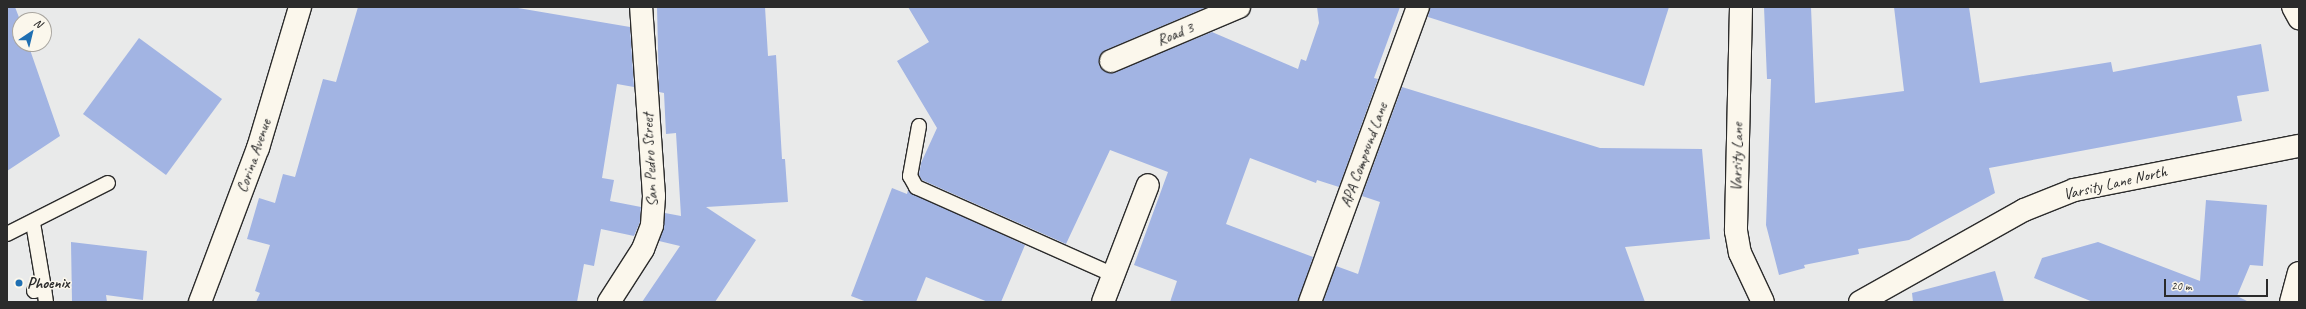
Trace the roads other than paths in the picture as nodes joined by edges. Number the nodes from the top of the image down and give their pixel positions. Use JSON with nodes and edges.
{"nodes":[{"id":1,"x":300,"y":7,"type":"edge"},
{"id":2,"x":641,"y":7,"type":"edge"},
{"id":3,"x":1240,"y":7,"type":"edge"},
{"id":4,"x":1418,"y":7,"type":"edge"},
{"id":5,"x":1741,"y":7,"type":"edge"},
{"id":6,"x":2293,"y":7,"type":"edge"},
{"id":7,"x":2299,"y":18,"type":"edge"},
{"id":8,"x":1110,"y":61,"type":"dead end"},
{"id":9,"x":919,"y":126,"type":"dead end"},
{"id":10,"x":2299,"y":146,"type":"edge"},
{"id":11,"x":108,"y":183,"type":"dead end"},
{"id":12,"x":1148,"y":185,"type":"dead end"},
{"id":13,"x":33,"y":223,"type":"junction"},
{"id":14,"x":7,"y":234,"type":"edge"},
{"id":15,"x":2299,"y":273,"type":"edge"},
{"id":16,"x":1114,"y":275,"type":"junction"},
{"id":17,"x":46,"y":302,"type":"edge"},
{"id":18,"x":200,"y":302,"type":"edge"},
{"id":19,"x":609,"y":302,"type":"edge"},
{"id":20,"x":1103,"y":302,"type":"edge"},
{"id":21,"x":1310,"y":302,"type":"edge"},
{"id":22,"x":1763,"y":302,"type":"edge"},
{"id":23,"x":1860,"y":302,"type":"edge"},
{"id":24,"x":2291,"y":302,"type":"edge"}],
"edges":[{"from":1,"to":18,"type":"street","name":"Corina Avenue"},
{"from":2,"to":19,"type":"street","name":"San Pedro Street"},
{"from":3,"to":8,"type":"street","name":"Road 3"},
{"from":4,"to":21,"type":"street","name":"APA Compound Lane"},
{"from":5,"to":22,"type":"street","name":"Varsity Lane"},
{"from":6,"to":7,"type":"street"},
{"from":9,"to":16,"type":"lane"},
{"from":10,"to":23,"type":"street","name":"Varsity Lane North"},
{"from":11,"to":13,"type":"lane"},
{"from":12,"to":16,"type":"street"},
{"from":13,"to":14,"type":"lane"},
{"from":13,"to":17,"type":"lane"},
{"from":15,"to":24,"type":"street"},
{"from":16,"to":20,"type":"street"}]}
